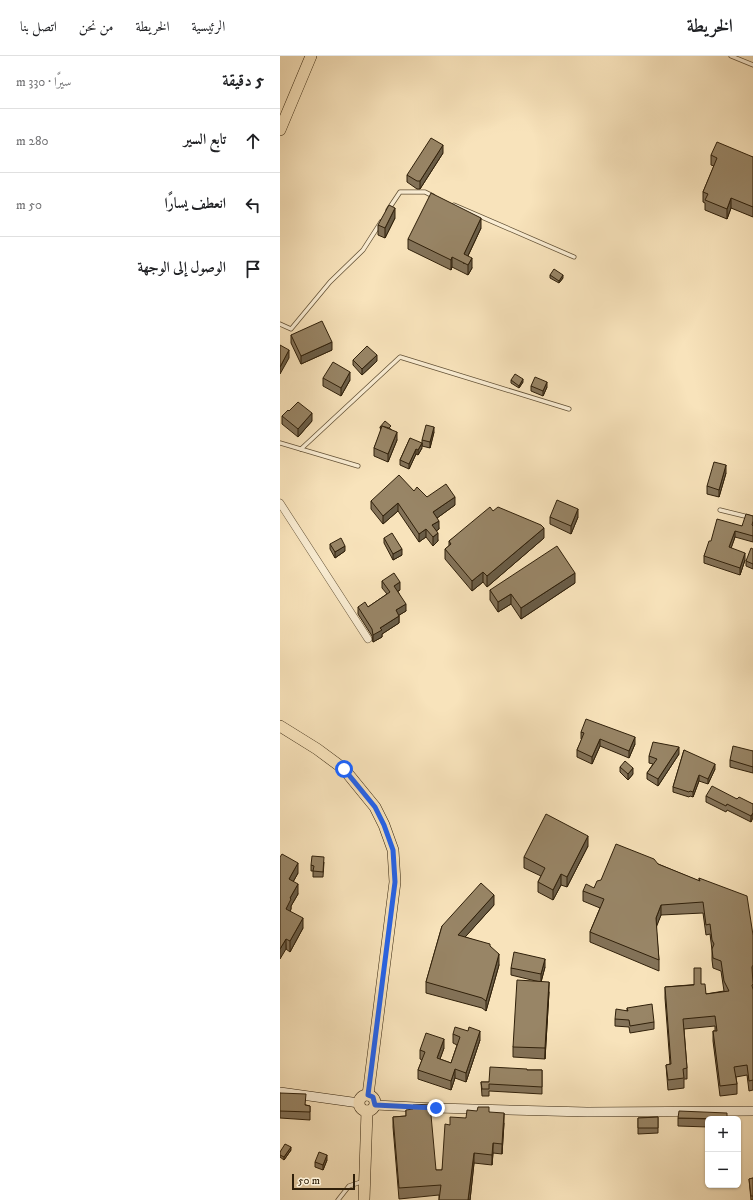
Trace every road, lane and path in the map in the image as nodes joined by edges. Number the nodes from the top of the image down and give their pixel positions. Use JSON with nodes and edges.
{"nodes":[{"id":1,"x":311,"y":56,"type":"edge"},
{"id":2,"x":731,"y":56,"type":"edge"},
{"id":3,"x":753,"y":65,"type":"edge"},
{"id":4,"x":280,"y":130,"type":"edge"},
{"id":5,"x":439,"y":198,"type":"edge"},
{"id":6,"x":453,"y":204,"type":"edge"},
{"id":7,"x":387,"y":211,"type":"edge"},
{"id":8,"x":383,"y":217,"type":"edge"},
{"id":9,"x":574,"y":257,"type":"dead end"},
{"id":10,"x":280,"y":324,"type":"edge"},
{"id":11,"x":569,"y":409,"type":"dead end"},
{"id":12,"x":280,"y":443,"type":"edge"},
{"id":13,"x":302,"y":449,"type":"junction"},
{"id":14,"x":358,"y":466,"type":"dead end"},
{"id":15,"x":280,"y":503,"type":"edge"},
{"id":16,"x":720,"y":510,"type":"dead end"},
{"id":17,"x":753,"y":518,"type":"edge"},
{"id":18,"x":368,"y":639,"type":"dead end"},
{"id":19,"x":280,"y":726,"type":"edge"},
{"id":20,"x":280,"y":1092,"type":"edge"},
{"id":21,"x":368,"y":1095,"type":"junction"},
{"id":22,"x":359,"y":1103,"type":"junction"},
{"id":23,"x":371,"y":1108,"type":"junction"},
{"id":24,"x":753,"y":1111,"type":"edge"},
{"id":25,"x":364,"y":1180,"type":"junction"},
{"id":26,"x":338,"y":1200,"type":"edge"},
{"id":27,"x":364,"y":1200,"type":"edge"}],
"edges":[{"from":1,"to":4,"type":"main road"},
{"from":2,"to":3,"type":"lane"},
{"from":5,"to":7,"type":"lane"},
{"from":6,"to":9,"type":"lane"},
{"from":8,"to":10,"type":"lane"},
{"from":11,"to":13,"type":"lane"},
{"from":12,"to":13,"type":"lane"},
{"from":13,"to":14,"type":"lane"},
{"from":15,"to":18,"type":"street"},
{"from":16,"to":17,"type":"lane"},
{"from":19,"to":21,"type":"main road"},
{"from":20,"to":22,"type":"main road"},
{"from":21,"to":22,"type":"main road"},
{"from":21,"to":23,"type":"main road"},
{"from":22,"to":23,"type":"main road"},
{"from":23,"to":24,"type":"main road"},
{"from":23,"to":25,"type":"main road"},
{"from":25,"to":26,"type":"lane"},
{"from":25,"to":27,"type":"main road"}]}
